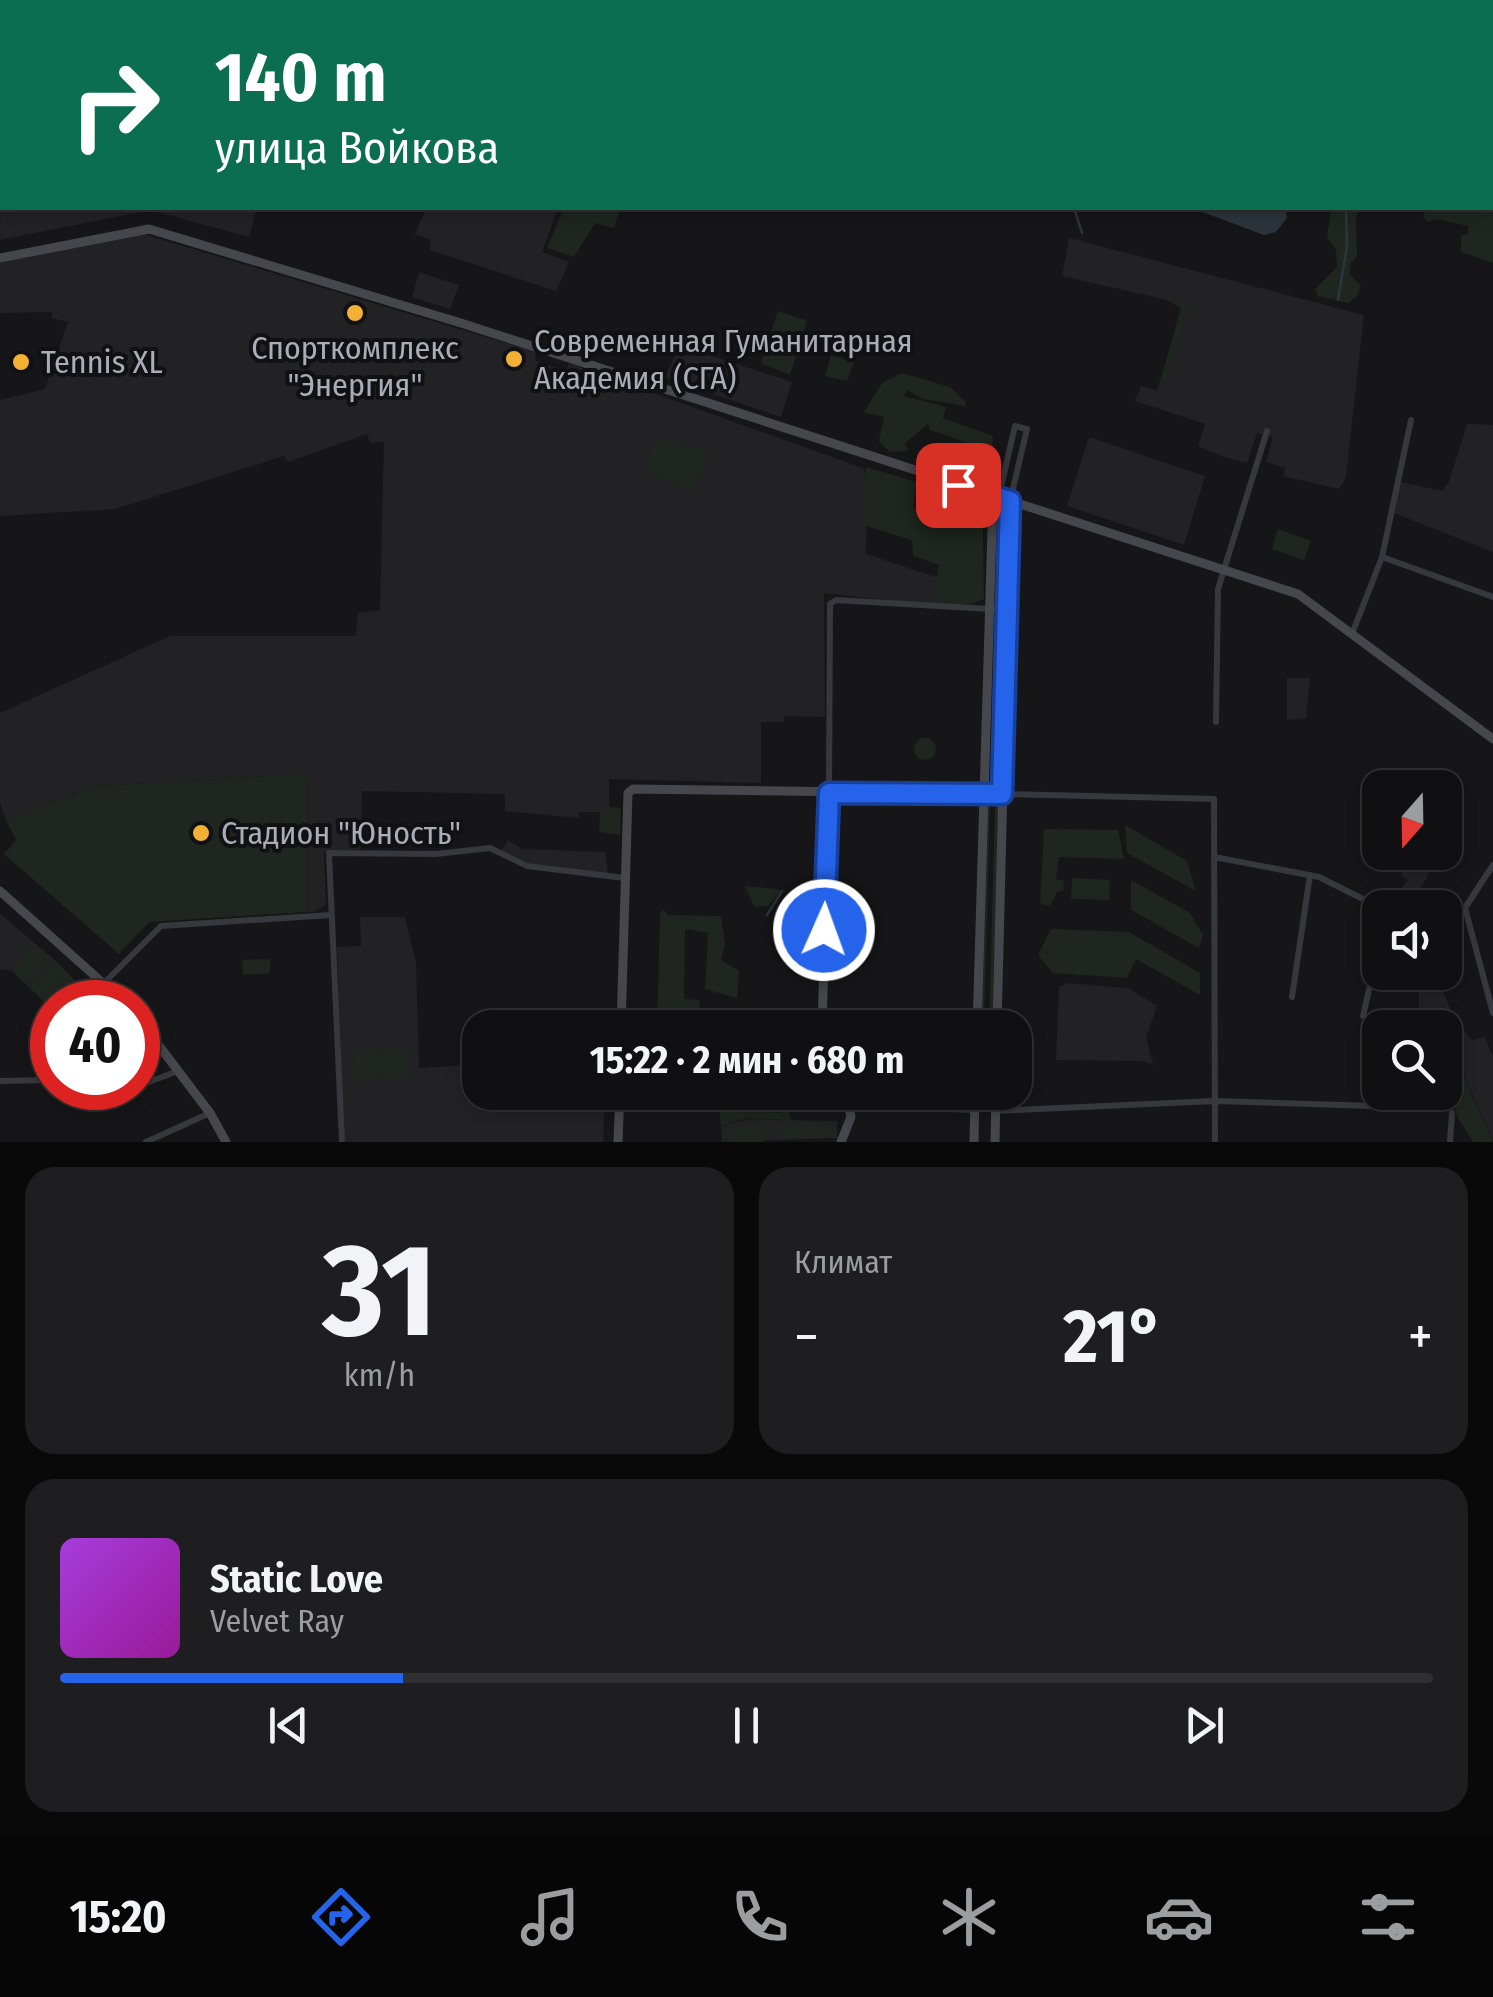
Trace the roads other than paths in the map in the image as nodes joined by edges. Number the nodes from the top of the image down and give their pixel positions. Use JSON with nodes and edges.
{"nodes":[{"id":1,"x":0,"y":258,"type":"edge"},
{"id":2,"x":1411,"y":420,"type":"dead end"},
{"id":3,"x":1267,"y":431,"type":"dead end"},
{"id":4,"x":993,"y":496,"type":"junction"},
{"id":5,"x":1010,"y":501,"type":"junction"},
{"id":6,"x":1382,"y":557,"type":"junction"},
{"id":7,"x":1222,"y":570,"type":"junction"},
{"id":8,"x":1493,"y":597,"type":"edge"},
{"id":9,"x":988,"y":610,"type":"junction"},
{"id":10,"x":1007,"y":610,"type":"junction"},
{"id":11,"x":1352,"y":634,"type":"junction"},
{"id":12,"x":1216,"y":722,"type":"dead end"},
{"id":13,"x":1493,"y":739,"type":"edge"},
{"id":14,"x":829,"y":793,"type":"junction"},
{"id":15,"x":983,"y":794,"type":"junction"},
{"id":16,"x":1002,"y":794,"type":"junction"},
{"id":17,"x":1214,"y":857,"type":"junction"},
{"id":18,"x":1493,"y":865,"type":"edge"},
{"id":19,"x":1310,"y":876,"type":"junction"},
{"id":20,"x":626,"y":878,"type":"junction"},
{"id":21,"x":0,"y":891,"type":"edge"},
{"id":22,"x":1362,"y":899,"type":"edge"},
{"id":23,"x":331,"y":915,"type":"junction"},
{"id":24,"x":103,"y":980,"type":"edge"},
{"id":25,"x":107,"y":980,"type":"edge"},
{"id":26,"x":1292,"y":997,"type":"dead end"},
{"id":27,"x":622,"y":1010,"type":"edge"},
{"id":28,"x":823,"y":1010,"type":"edge"},
{"id":29,"x":977,"y":1010,"type":"edge"},
{"id":30,"x":997,"y":1010,"type":"edge"},
{"id":31,"x":1493,"y":1013,"type":"edge"},
{"id":32,"x":160,"y":1045,"type":"edge"},
{"id":33,"x":180,"y":1070,"type":"junction"},
{"id":34,"x":160,"y":1078,"type":"edge"},
{"id":35,"x":30,"y":1080,"type":"edge"},
{"id":36,"x":0,"y":1081,"type":"edge"},
{"id":37,"x":1215,"y":1101,"type":"junction"},
{"id":38,"x":1362,"y":1103,"type":"edge"},
{"id":39,"x":619,"y":1110,"type":"edge"},
{"id":40,"x":851,"y":1110,"type":"edge"},
{"id":41,"x":974,"y":1110,"type":"joint"},
{"id":42,"x":210,"y":1112,"type":"junction"},
{"id":43,"x":995,"y":1112,"type":"junction"},
{"id":44,"x":1452,"y":1113,"type":"dead end"},
{"id":45,"x":146,"y":1142,"type":"edge"},
{"id":46,"x":226,"y":1142,"type":"edge"},
{"id":47,"x":342,"y":1142,"type":"edge"},
{"id":48,"x":618,"y":1142,"type":"edge"},
{"id":49,"x":841,"y":1142,"type":"edge"},
{"id":50,"x":974,"y":1142,"type":"edge"},
{"id":51,"x":994,"y":1142,"type":"edge"},
{"id":52,"x":1215,"y":1142,"type":"edge"},
{"id":53,"x":1450,"y":1142,"type":"edge"}],
"edges":[{"from":1,"to":4,"type":"main road"},
{"from":2,"to":6,"type":"street"},
{"from":3,"to":7,"type":"street"},
{"from":4,"to":5,"type":"main road"},
{"from":4,"to":5,"type":"street"},
{"from":4,"to":9,"type":"main road"},
{"from":5,"to":7,"type":"main road"},
{"from":5,"to":10,"type":"main road"},
{"from":6,"to":8,"type":"street"},
{"from":6,"to":11,"type":"street"},
{"from":7,"to":11,"type":"main road"},
{"from":7,"to":12,"type":"street"},
{"from":9,"to":10,"type":"street"},
{"from":9,"to":14,"type":"street"},
{"from":9,"to":15,"type":"main road"},
{"from":10,"to":16,"type":"main road"},
{"from":11,"to":13,"type":"main road"},
{"from":14,"to":15,"type":"main road"},
{"from":14,"to":20,"type":"main road"},
{"from":14,"to":28,"type":"main road"},
{"from":15,"to":16,"type":"main road"},
{"from":15,"to":29,"type":"main road"},
{"from":16,"to":17,"type":"street"},
{"from":16,"to":30,"type":"main road"},
{"from":17,"to":19,"type":"street"},
{"from":17,"to":37,"type":"street"},
{"from":18,"to":31,"type":"street"},
{"from":19,"to":22,"type":"street"},
{"from":19,"to":26,"type":"street"},
{"from":20,"to":23,"type":"street"},
{"from":20,"to":27,"type":"main road"},
{"from":21,"to":24,"type":"main road"},
{"from":23,"to":25,"type":"street"},
{"from":23,"to":47,"type":"street"},
{"from":32,"to":33,"type":"main road"},
{"from":33,"to":34,"type":"street"},
{"from":33,"to":42,"type":"main road"},
{"from":35,"to":36,"type":"street"},
{"from":37,"to":38,"type":"street"},
{"from":37,"to":43,"type":"street"},
{"from":37,"to":52,"type":"street"},
{"from":39,"to":48,"type":"main road"},
{"from":40,"to":49,"type":"main road"},
{"from":41,"to":43,"type":"main road"},
{"from":41,"to":50,"type":"main road"},
{"from":42,"to":45,"type":"street"},
{"from":42,"to":46,"type":"main road"},
{"from":43,"to":51,"type":"main road"},
{"from":44,"to":53,"type":"street"}]}
